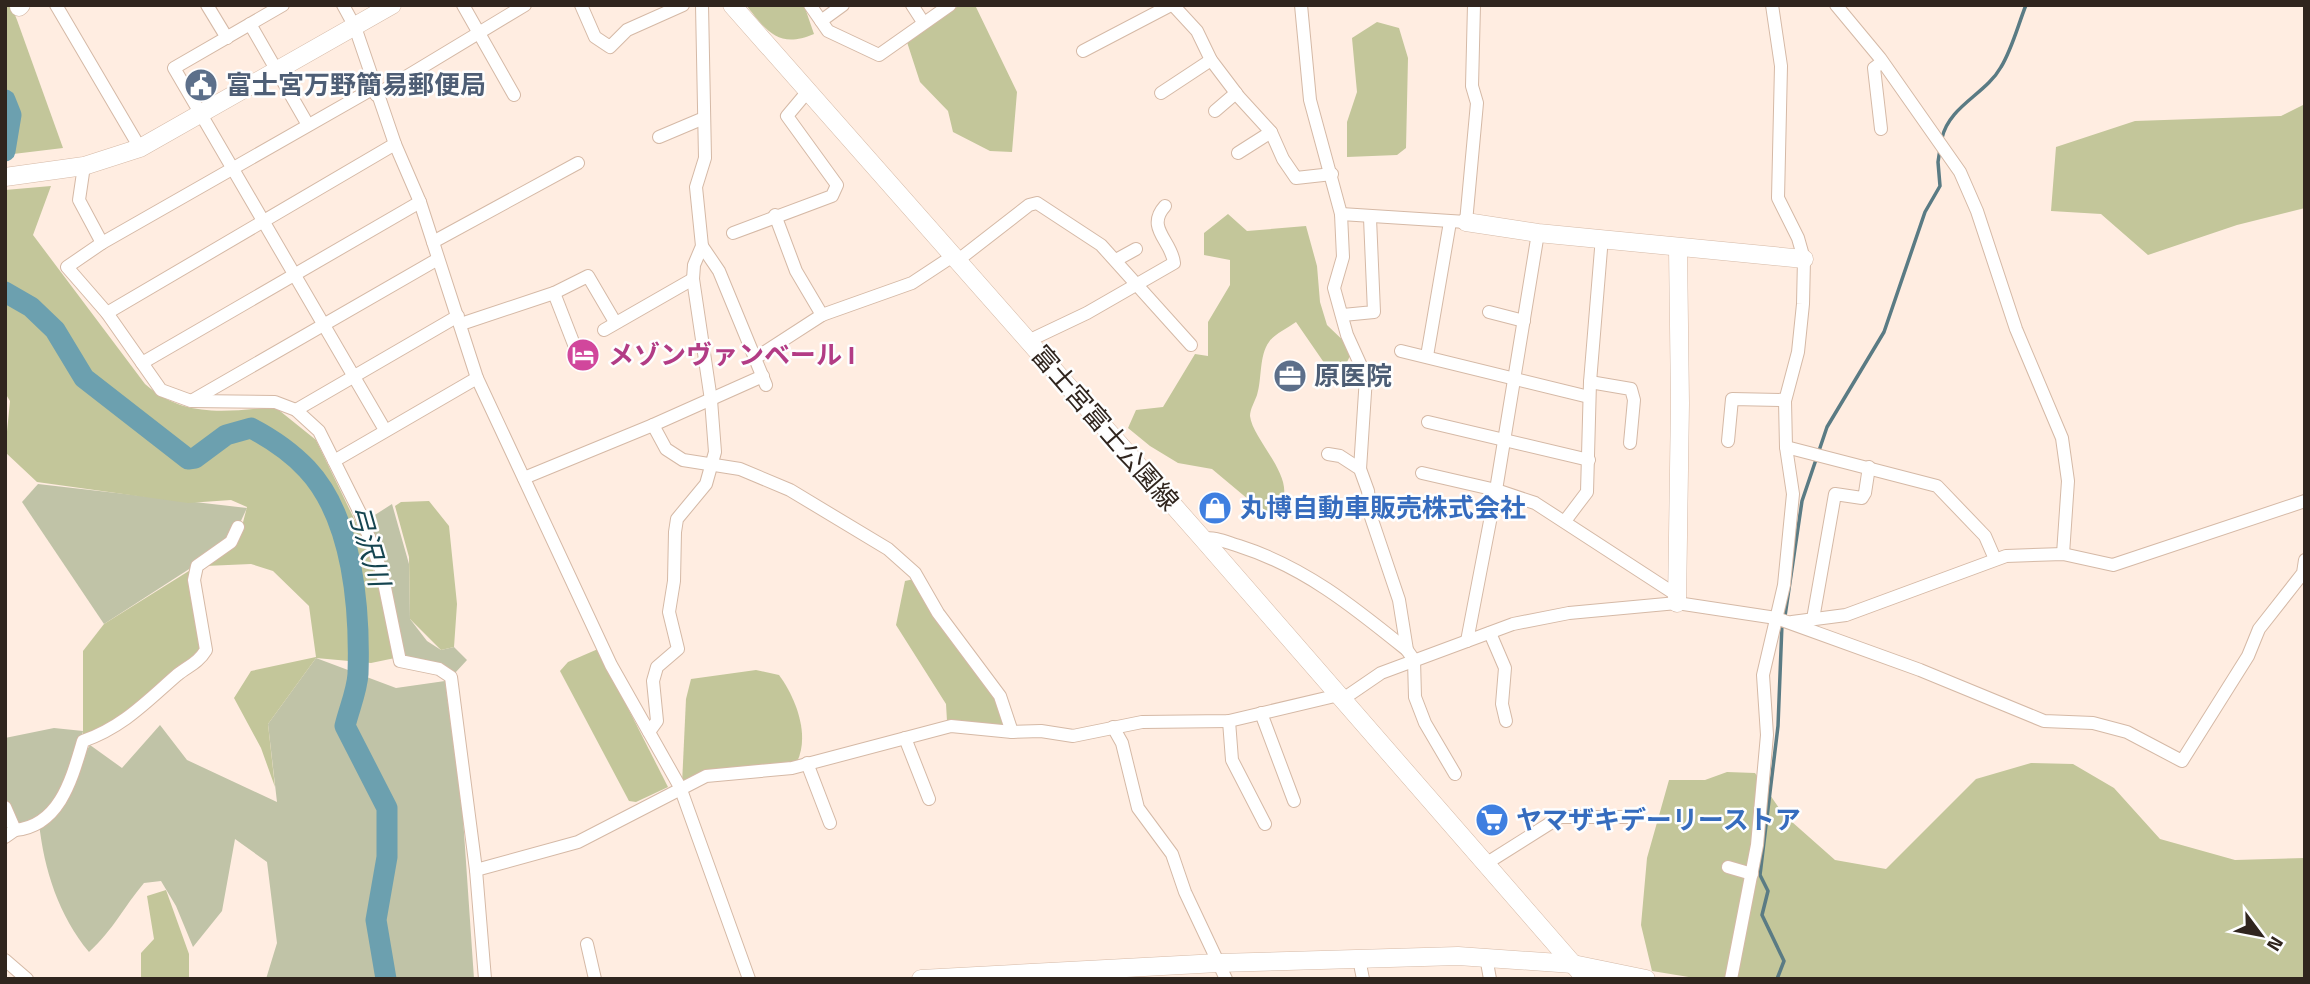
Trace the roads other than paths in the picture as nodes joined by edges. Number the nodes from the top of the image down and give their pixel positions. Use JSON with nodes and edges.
{"nodes":[{"id":1,"x":56,"y":5,"type":"edge"},
{"id":2,"x":207,"y":5,"type":"edge"},
{"id":3,"x":283,"y":5,"type":"edge"},
{"id":4,"x":343,"y":5,"type":"edge"},
{"id":5,"x":392,"y":5,"type":"edge"},
{"id":6,"x":463,"y":5,"type":"edge"},
{"id":7,"x":525,"y":5,"type":"edge"},
{"id":8,"x":581,"y":5,"type":"edge"},
{"id":9,"x":684,"y":5,"type":"edge"},
{"id":10,"x":702,"y":5,"type":"edge"},
{"id":11,"x":732,"y":5,"type":"edge"},
{"id":12,"x":810,"y":5,"type":"edge"},
{"id":13,"x":843,"y":5,"type":"edge"},
{"id":14,"x":912,"y":5,"type":"edge"},
{"id":15,"x":950,"y":5,"type":"edge"},
{"id":16,"x":1172,"y":5,"type":"edge"},
{"id":17,"x":1301,"y":5,"type":"edge"},
{"id":18,"x":1474,"y":5,"type":"edge"},
{"id":19,"x":1772,"y":5,"type":"edge"},
{"id":20,"x":1836,"y":5,"type":"edge"},
{"id":21,"x":821,"y":22,"type":"junction"},
{"id":22,"x":923,"y":22,"type":"junction"},
{"id":23,"x":250,"y":24,"type":"junction"},
{"id":24,"x":355,"y":27,"type":"junction"},
{"id":25,"x":479,"y":33,"type":"junction"},
{"id":26,"x":227,"y":38,"type":"junction"},
{"id":27,"x":1083,"y":51,"type":"dead end"},
{"id":28,"x":1212,"y":60,"type":"junction"},
{"id":29,"x":1882,"y":61,"type":"junction"},
{"id":30,"x":278,"y":70,"type":"junction"},
{"id":31,"x":375,"y":91,"type":"junction"},
{"id":32,"x":808,"y":91,"type":"junction"},
{"id":33,"x":1161,"y":93,"type":"dead end"},
{"id":34,"x":1237,"y":93,"type":"junction"},
{"id":35,"x":514,"y":95,"type":"dead end"},
{"id":36,"x":1215,"y":111,"type":"dead end"},
{"id":37,"x":201,"y":114,"type":"junction"},
{"id":38,"x":704,"y":118,"type":"junction"},
{"id":39,"x":307,"y":125,"type":"junction"},
{"id":40,"x":1881,"y":129,"type":"dead end"},
{"id":41,"x":1271,"y":132,"type":"junction"},
{"id":42,"x":659,"y":137,"type":"dead end"},
{"id":43,"x":395,"y":144,"type":"junction"},
{"id":44,"x":140,"y":148,"type":"junction"},
{"id":45,"x":1238,"y":153,"type":"dead end"},
{"id":46,"x":578,"y":163,"type":"dead end"},
{"id":47,"x":76,"y":168,"type":"junction"},
{"id":48,"x":232,"y":169,"type":"junction"},
{"id":49,"x":1332,"y":174,"type":"junction"},
{"id":50,"x":5,"y":177,"type":"edge"},
{"id":51,"x":420,"y":202,"type":"junction"},
{"id":52,"x":1165,"y":206,"type":"dead end"},
{"id":53,"x":1341,"y":214,"type":"junction"},
{"id":54,"x":775,"y":215,"type":"junction"},
{"id":55,"x":1370,"y":218,"type":"junction"},
{"id":56,"x":262,"y":220,"type":"junction"},
{"id":57,"x":1458,"y":222,"type":"junction"},
{"id":58,"x":733,"y":233,"type":"dead end"},
{"id":59,"x":1538,"y":233,"type":"junction"},
{"id":60,"x":1602,"y":237,"type":"junction"},
{"id":61,"x":433,"y":242,"type":"junction"},
{"id":62,"x":102,"y":243,"type":"junction"},
{"id":63,"x":702,"y":246,"type":"junction"},
{"id":64,"x":1678,"y":248,"type":"junction"},
{"id":65,"x":1136,"y":249,"type":"dead end"},
{"id":66,"x":438,"y":259,"type":"junction"},
{"id":67,"x":955,"y":259,"type":"junction"},
{"id":68,"x":1804,"y":259,"type":"junction"},
{"id":69,"x":1116,"y":260,"type":"junction"},
{"id":70,"x":292,"y":275,"type":"junction"},
{"id":71,"x":693,"y":279,"type":"junction"},
{"id":72,"x":1137,"y":286,"type":"junction"},
{"id":73,"x":554,"y":293,"type":"junction"},
{"id":74,"x":1489,"y":312,"type":"dead end"},
{"id":75,"x":107,"y":313,"type":"junction"},
{"id":76,"x":822,"y":315,"type":"junction"},
{"id":77,"x":1343,"y":315,"type":"junction"},
{"id":78,"x":460,"y":320,"type":"junction"},
{"id":79,"x":1524,"y":321,"type":"junction"},
{"id":80,"x":323,"y":324,"type":"junction"},
{"id":81,"x":1028,"y":341,"type":"junction"},
{"id":82,"x":1191,"y":345,"type":"dead end"},
{"id":83,"x":575,"y":347,"type":"dead end"},
{"id":84,"x":1401,"y":351,"type":"dead end"},
{"id":85,"x":1427,"y":356,"type":"junction"},
{"id":86,"x":757,"y":357,"type":"junction"},
{"id":87,"x":142,"y":363,"type":"junction"},
{"id":88,"x":352,"y":377,"type":"junction"},
{"id":89,"x":477,"y":378,"type":"junction"},
{"id":90,"x":1515,"y":379,"type":"junction"},
{"id":91,"x":1590,"y":382,"type":"junction"},
{"id":92,"x":1589,"y":397,"type":"junction"},
{"id":93,"x":711,"y":400,"type":"junction"},
{"id":94,"x":1785,"y":400,"type":"junction"},
{"id":95,"x":191,"y":401,"type":"junction"},
{"id":96,"x":296,"y":410,"type":"junction"},
{"id":97,"x":1428,"y":422,"type":"dead end"},
{"id":98,"x":653,"y":425,"type":"junction"},
{"id":99,"x":384,"y":430,"type":"junction"},
{"id":100,"x":1505,"y":440,"type":"junction"},
{"id":101,"x":1728,"y":441,"type":"dead end"},
{"id":102,"x":1630,"y":443,"type":"dead end"},
{"id":103,"x":1786,"y":447,"type":"junction"},
{"id":104,"x":1328,"y":454,"type":"dead end"},
{"id":105,"x":1590,"y":460,"type":"junction"},
{"id":106,"x":334,"y":461,"type":"junction"},
{"id":107,"x":714,"y":463,"type":"junction"},
{"id":108,"x":1869,"y":467,"type":"junction"},
{"id":109,"x":1360,"y":468,"type":"junction"},
{"id":110,"x":1422,"y":473,"type":"dead end"},
{"id":111,"x":524,"y":478,"type":"junction"},
{"id":112,"x":1496,"y":490,"type":"junction"},
{"id":113,"x":2305,"y":501,"type":"edge"},
{"id":114,"x":1565,"y":521,"type":"junction"},
{"id":115,"x":238,"y":527,"type":"dead end"},
{"id":116,"x":1203,"y":539,"type":"junction"},
{"id":117,"x":2063,"y":554,"type":"junction"},
{"id":118,"x":1995,"y":559,"type":"junction"},
{"id":119,"x":2305,"y":560,"type":"edge"},
{"id":120,"x":1676,"y":599,"type":"junction"},
{"id":121,"x":1813,"y":619,"type":"junction"},
{"id":122,"x":1782,"y":620,"type":"junction"},
{"id":123,"x":1490,"y":633,"type":"junction"},
{"id":124,"x":1467,"y":641,"type":"junction"},
{"id":125,"x":1411,"y":655,"type":"junction"},
{"id":126,"x":1341,"y":697,"type":"junction"},
{"id":127,"x":1261,"y":713,"type":"junction"},
{"id":128,"x":1229,"y":721,"type":"junction"},
{"id":129,"x":1506,"y":721,"type":"dead end"},
{"id":130,"x":1113,"y":727,"type":"junction"},
{"id":131,"x":649,"y":732,"type":"junction"},
{"id":132,"x":1012,"y":732,"type":"junction"},
{"id":133,"x":905,"y":738,"type":"junction"},
{"id":134,"x":807,"y":763,"type":"junction"},
{"id":135,"x":1455,"y":774,"type":"dead end"},
{"id":136,"x":680,"y":787,"type":"junction"},
{"id":137,"x":929,"y":799,"type":"dead end"},
{"id":138,"x":1294,"y":801,"type":"dead end"},
{"id":139,"x":5,"y":807,"type":"edge"},
{"id":140,"x":1631,"y":817,"type":"dead end"},
{"id":141,"x":830,"y":823,"type":"dead end"},
{"id":142,"x":1265,"y":824,"type":"dead end"},
{"id":143,"x":10,"y":833,"type":"edge"},
{"id":144,"x":1487,"y":863,"type":"junction"},
{"id":145,"x":1728,"y":867,"type":"dead end"},
{"id":146,"x":476,"y":870,"type":"junction"},
{"id":147,"x":1752,"y":874,"type":"junction"},
{"id":148,"x":587,"y":944,"type":"dead end"},
{"id":149,"x":1486,"y":957,"type":"junction"},
{"id":150,"x":1359,"y":959,"type":"junction"},
{"id":151,"x":5,"y":960,"type":"edge"},
{"id":152,"x":1573,"y":964,"type":"junction"},
{"id":153,"x":1222,"y":971,"type":"edge"},
{"id":154,"x":27,"y":979,"type":"edge"},
{"id":155,"x":485,"y":979,"type":"edge"},
{"id":156,"x":595,"y":979,"type":"edge"},
{"id":157,"x":749,"y":979,"type":"edge"},
{"id":158,"x":921,"y":979,"type":"edge"},
{"id":159,"x":1363,"y":979,"type":"edge"},
{"id":160,"x":1490,"y":979,"type":"edge"},
{"id":161,"x":1586,"y":979,"type":"edge"},
{"id":162,"x":1646,"y":979,"type":"edge"},
{"id":163,"x":1731,"y":979,"type":"edge"}],
"edges":[{"from":1,"to":44,"type":"street"},
{"from":2,"to":26,"type":"street"},
{"from":3,"to":23,"type":"street"},
{"from":4,"to":24,"type":"street"},
{"from":5,"to":24,"type":"main road"},
{"from":6,"to":25,"type":"street"},
{"from":7,"to":25,"type":"street"},
{"from":8,"to":9,"type":"street"},
{"from":10,"to":38,"type":"street"},
{"from":11,"to":32,"type":"main road","name":"富士宮富士公園線"},
{"from":12,"to":21,"type":"street"},
{"from":13,"to":21,"type":"street"},
{"from":14,"to":22,"type":"street"},
{"from":15,"to":22,"type":"street"},
{"from":16,"to":27,"type":"street"},
{"from":16,"to":28,"type":"street"},
{"from":17,"to":49,"type":"street"},
{"from":18,"to":57,"type":"street"},
{"from":19,"to":68,"type":"street"},
{"from":20,"to":29,"type":"street"},
{"from":21,"to":22,"type":"street"},
{"from":23,"to":26,"type":"street"},
{"from":23,"to":30,"type":"street"},
{"from":24,"to":30,"type":"main road"},
{"from":24,"to":31,"type":"street"},
{"from":25,"to":31,"type":"street"},
{"from":25,"to":35,"type":"street"},
{"from":26,"to":37,"type":"street"},
{"from":28,"to":33,"type":"street"},
{"from":28,"to":34,"type":"street"},
{"from":29,"to":40,"type":"street"},
{"from":29,"to":117,"type":"street"},
{"from":30,"to":37,"type":"main road"},
{"from":30,"to":39,"type":"street"},
{"from":31,"to":39,"type":"street"},
{"from":31,"to":43,"type":"street"},
{"from":32,"to":54,"type":"street"},
{"from":32,"to":67,"type":"main road","name":"富士宮富士公園線"},
{"from":34,"to":36,"type":"street"},
{"from":34,"to":41,"type":"street"},
{"from":37,"to":44,"type":"main road"},
{"from":37,"to":48,"type":"street"},
{"from":38,"to":42,"type":"street"},
{"from":38,"to":63,"type":"street"},
{"from":39,"to":48,"type":"street"},
{"from":41,"to":45,"type":"street"},
{"from":41,"to":49,"type":"street"},
{"from":43,"to":51,"type":"street"},
{"from":43,"to":56,"type":"street"},
{"from":44,"to":47,"type":"main road"},
{"from":46,"to":61,"type":"street"},
{"from":47,"to":50,"type":"main road"},
{"from":47,"to":62,"type":"street"},
{"from":48,"to":56,"type":"street"},
{"from":48,"to":62,"type":"street"},
{"from":49,"to":53,"type":"street"},
{"from":51,"to":61,"type":"street"},
{"from":51,"to":70,"type":"street"},
{"from":52,"to":72,"type":"street"},
{"from":53,"to":55,"type":"street"},
{"from":53,"to":77,"type":"street"},
{"from":54,"to":58,"type":"street"},
{"from":54,"to":76,"type":"street"},
{"from":55,"to":57,"type":"street"},
{"from":55,"to":77,"type":"street"},
{"from":56,"to":70,"type":"street"},
{"from":56,"to":75,"type":"street"},
{"from":57,"to":59,"type":"main road"},
{"from":57,"to":85,"type":"street"},
{"from":59,"to":60,"type":"main road"},
{"from":59,"to":79,"type":"street"},
{"from":60,"to":64,"type":"main road"},
{"from":60,"to":91,"type":"street"},
{"from":61,"to":66,"type":"street"},
{"from":62,"to":75,"type":"street"},
{"from":63,"to":71,"type":"street"},
{"from":63,"to":86,"type":"street"},
{"from":64,"to":68,"type":"main road"},
{"from":64,"to":120,"type":"main road"},
{"from":65,"to":69,"type":"street"},
{"from":66,"to":78,"type":"street"},
{"from":66,"to":80,"type":"street"},
{"from":67,"to":69,"type":"street"},
{"from":67,"to":76,"type":"street"},
{"from":67,"to":81,"type":"main road","name":"富士宮富士公園線"},
{"from":68,"to":94,"type":"street"},
{"from":69,"to":72,"type":"street"},
{"from":70,"to":80,"type":"street"},
{"from":70,"to":87,"type":"street"},
{"from":71,"to":73,"type":"street"},
{"from":71,"to":93,"type":"street"},
{"from":72,"to":81,"type":"street"},
{"from":72,"to":82,"type":"street"},
{"from":73,"to":78,"type":"street"},
{"from":73,"to":83,"type":"street"},
{"from":74,"to":79,"type":"street"},
{"from":75,"to":87,"type":"street"},
{"from":76,"to":86,"type":"street"},
{"from":77,"to":109,"type":"street"},
{"from":78,"to":88,"type":"street"},
{"from":78,"to":89,"type":"street"},
{"from":79,"to":90,"type":"street"},
{"from":80,"to":88,"type":"street"},
{"from":80,"to":95,"type":"street"},
{"from":81,"to":116,"type":"main road","name":"富士宮富士公園線"},
{"from":84,"to":85,"type":"street"},
{"from":85,"to":90,"type":"street"},
{"from":86,"to":93,"type":"street"},
{"from":87,"to":95,"type":"street"},
{"from":88,"to":96,"type":"street"},
{"from":88,"to":99,"type":"street"},
{"from":89,"to":99,"type":"street"},
{"from":89,"to":111,"type":"street"},
{"from":90,"to":92,"type":"street"},
{"from":90,"to":100,"type":"street"},
{"from":91,"to":92,"type":"street"},
{"from":91,"to":102,"type":"street"},
{"from":92,"to":105,"type":"street"},
{"from":93,"to":98,"type":"street"},
{"from":93,"to":107,"type":"street"},
{"from":94,"to":101,"type":"street"},
{"from":94,"to":103,"type":"street"},
{"from":95,"to":96,"type":"street"},
{"from":96,"to":106,"type":"street"},
{"from":97,"to":100,"type":"street"},
{"from":98,"to":107,"type":"street"},
{"from":98,"to":111,"type":"street"},
{"from":99,"to":106,"type":"street"},
{"from":100,"to":105,"type":"street"},
{"from":100,"to":112,"type":"street"},
{"from":103,"to":108,"type":"street"},
{"from":103,"to":122,"type":"street"},
{"from":104,"to":109,"type":"street"},
{"from":105,"to":114,"type":"street"},
{"from":106,"to":146,"type":"street"},
{"from":107,"to":131,"type":"street"},
{"from":107,"to":132,"type":"street"},
{"from":108,"to":118,"type":"street"},
{"from":108,"to":121,"type":"street"},
{"from":109,"to":125,"type":"street"},
{"from":110,"to":112,"type":"street"},
{"from":111,"to":131,"type":"street"},
{"from":112,"to":114,"type":"street"},
{"from":112,"to":124,"type":"street"},
{"from":113,"to":117,"type":"street"},
{"from":114,"to":120,"type":"street"},
{"from":115,"to":143,"type":"street"},
{"from":116,"to":125,"type":"street"},
{"from":116,"to":126,"type":"main road","name":"富士宮富士公園線"},
{"from":117,"to":118,"type":"street"},
{"from":118,"to":121,"type":"street"},
{"from":119,"to":122,"type":"street"},
{"from":120,"to":122,"type":"street"},
{"from":120,"to":123,"type":"street"},
{"from":121,"to":122,"type":"street"},
{"from":122,"to":147,"type":"street"},
{"from":123,"to":124,"type":"street"},
{"from":123,"to":129,"type":"street"},
{"from":124,"to":125,"type":"street"},
{"from":125,"to":126,"type":"street"},
{"from":125,"to":135,"type":"street"},
{"from":126,"to":127,"type":"street"},
{"from":126,"to":144,"type":"main road","name":"富士宮富士公園線"},
{"from":127,"to":128,"type":"street"},
{"from":127,"to":138,"type":"street"},
{"from":128,"to":130,"type":"street"},
{"from":128,"to":142,"type":"street"},
{"from":130,"to":132,"type":"street"},
{"from":130,"to":153,"type":"street"},
{"from":131,"to":136,"type":"street"},
{"from":132,"to":133,"type":"street"},
{"from":133,"to":134,"type":"street"},
{"from":133,"to":137,"type":"street"},
{"from":134,"to":136,"type":"street"},
{"from":134,"to":141,"type":"street"},
{"from":136,"to":146,"type":"street"},
{"from":136,"to":157,"type":"street"},
{"from":139,"to":143,"type":"street"},
{"from":140,"to":144,"type":"street"},
{"from":144,"to":152,"type":"main road","name":"富士宮富士公園線"},
{"from":145,"to":147,"type":"street"},
{"from":146,"to":155,"type":"street"},
{"from":147,"to":163,"type":"street"},
{"from":148,"to":156,"type":"street"},
{"from":149,"to":150,"type":"main road"},
{"from":149,"to":152,"type":"main road"},
{"from":149,"to":160,"type":"street"},
{"from":150,"to":153,"type":"main road"},
{"from":150,"to":159,"type":"street"},
{"from":151,"to":154,"type":"street"},
{"from":152,"to":161,"type":"main road","name":"富士宮富士公園線"},
{"from":152,"to":162,"type":"main road"},
{"from":153,"to":158,"type":"main road"}]}
